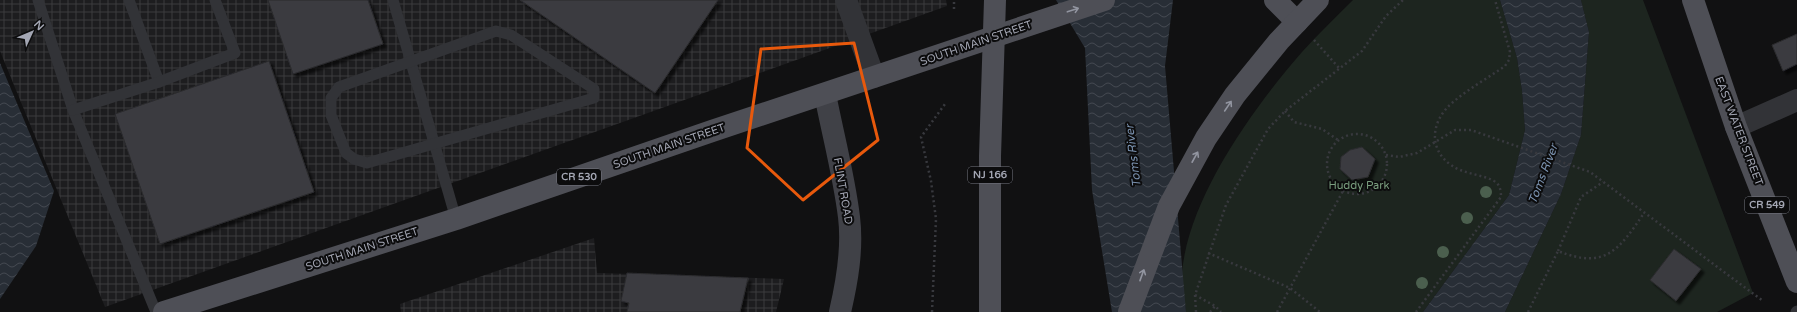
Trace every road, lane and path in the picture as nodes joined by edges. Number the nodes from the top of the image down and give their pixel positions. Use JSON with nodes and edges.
{"nodes":[{"id":1,"x":38,"y":0,"type":"edge"},
{"id":2,"x":129,"y":0,"type":"edge"},
{"id":3,"x":215,"y":0,"type":"edge"},
{"id":4,"x":393,"y":0,"type":"edge"},
{"id":5,"x":846,"y":0,"type":"edge"},
{"id":6,"x":954,"y":0,"type":"edge"},
{"id":7,"x":995,"y":0,"type":"edge"},
{"id":8,"x":1104,"y":0,"type":"edge"},
{"id":9,"x":1275,"y":0,"type":"edge"},
{"id":10,"x":1318,"y":0,"type":"edge"},
{"id":11,"x":1404,"y":0,"type":"edge"},
{"id":12,"x":1495,"y":0,"type":"edge"},
{"id":13,"x":1692,"y":3,"type":"edge"},
{"id":14,"x":954,"y":9,"type":"dead end"},
{"id":15,"x":1303,"y":29,"type":"junction"},
{"id":16,"x":993,"y":38,"type":"junction"},
{"id":17,"x":411,"y":61,"type":"junction"},
{"id":18,"x":1339,"y":68,"type":"junction"},
{"id":19,"x":874,"y":77,"type":"junction"},
{"id":20,"x":159,"y":82,"type":"junction"},
{"id":21,"x":825,"y":94,"type":"junction"},
{"id":22,"x":1797,"y":100,"type":"edge"},
{"id":23,"x":945,"y":104,"type":"dead end"},
{"id":24,"x":73,"y":110,"type":"junction"},
{"id":25,"x":1285,"y":111,"type":"junction"},
{"id":26,"x":1736,"y":127,"type":"junction"},
{"id":27,"x":1338,"y":140,"type":"junction"},
{"id":28,"x":1434,"y":142,"type":"junction"},
{"id":29,"x":435,"y":144,"type":"junction"},
{"id":30,"x":1386,"y":155,"type":"junction"},
{"id":31,"x":1603,"y":182,"type":"junction"},
{"id":32,"x":1343,"y":191,"type":"junction"},
{"id":33,"x":1644,"y":213,"type":"junction"},
{"id":34,"x":456,"y":219,"type":"junction"},
{"id":35,"x":1558,"y":251,"type":"junction"},
{"id":36,"x":1208,"y":253,"type":"junction"},
{"id":37,"x":1797,"y":282,"type":"edge"},
{"id":38,"x":1290,"y":288,"type":"junction"},
{"id":39,"x":1195,"y":295,"type":"junction"},
{"id":40,"x":1763,"y":301,"type":"dead end"},
{"id":41,"x":1215,"y":306,"type":"junction"},
{"id":42,"x":156,"y":312,"type":"edge"},
{"id":43,"x":164,"y":312,"type":"edge"},
{"id":44,"x":840,"y":312,"type":"edge"},
{"id":45,"x":932,"y":312,"type":"edge"},
{"id":46,"x":990,"y":312,"type":"edge"},
{"id":47,"x":1129,"y":312,"type":"edge"},
{"id":48,"x":1196,"y":312,"type":"edge"},
{"id":49,"x":1210,"y":312,"type":"edge"},
{"id":50,"x":1221,"y":312,"type":"edge"},
{"id":51,"x":1277,"y":312,"type":"edge"},
{"id":52,"x":1320,"y":312,"type":"edge"},
{"id":53,"x":1416,"y":312,"type":"edge"},
{"id":54,"x":1528,"y":312,"type":"edge"}],
"edges":[{"from":1,"to":24,"type":"lane"},
{"from":2,"to":20,"type":"lane"},
{"from":3,"to":20,"type":"lane"},
{"from":4,"to":17,"type":"lane"},
{"from":5,"to":19,"type":"street"},
{"from":6,"to":14,"type":"path"},
{"from":7,"to":16,"type":"main road","number":"NJ 166"},
{"from":16,"to":8,"type":"main road","name":"SOUTH MAIN STREET","number":"CR 530","one_way":true},
{"from":9,"to":15,"type":"main road"},
{"from":10,"to":15,"type":"main road"},
{"from":11,"to":18,"type":"path"},
{"from":12,"to":28,"type":"path"},
{"from":13,"to":26,"type":"main road","name":"EAST WATER STREET","number":"CR 549"},
{"from":15,"to":18,"type":"path"},
{"from":47,"to":15,"type":"main road","one_way":true},
{"from":16,"to":19,"type":"main road","name":"SOUTH MAIN STREET","number":"CR 530"},
{"from":16,"to":46,"type":"main road","number":"NJ 166"},
{"from":17,"to":29,"type":"lane"},
{"from":17,"to":29,"type":"lane"},
{"from":17,"to":29,"type":"lane"},
{"from":18,"to":25,"type":"path"},
{"from":19,"to":21,"type":"main road","name":"SOUTH MAIN STREET","number":"CR 530"},
{"from":20,"to":24,"type":"lane"},
{"from":21,"to":34,"type":"main road","name":"SOUTH MAIN STREET","number":"CR 530"},
{"from":21,"to":44,"type":"street","name":"FLINT ROAD"},
{"from":22,"to":26,"type":"street"},
{"from":23,"to":45,"type":"path"},
{"from":24,"to":42,"type":"lane"},
{"from":25,"to":27,"type":"path"},
{"from":25,"to":36,"type":"path"},
{"from":26,"to":37,"type":"main road","name":"EAST WATER STREET","number":"CR 549"},
{"from":27,"to":30,"type":"path"},
{"from":27,"to":32,"type":"path"},
{"from":28,"to":30,"type":"path"},
{"from":28,"to":31,"type":"path"},
{"from":28,"to":53,"type":"path"},
{"from":29,"to":34,"type":"lane"},
{"from":30,"to":32,"type":"path"},
{"from":31,"to":33,"type":"path"},
{"from":31,"to":35,"type":"path"},
{"from":32,"to":38,"type":"path"},
{"from":33,"to":35,"type":"path"},
{"from":33,"to":40,"type":"path"},
{"from":34,"to":43,"type":"main road","name":"SOUTH MAIN STREET","number":"CR 530"},
{"from":35,"to":54,"type":"path"},
{"from":36,"to":38,"type":"path"},
{"from":36,"to":39,"type":"path"},
{"from":38,"to":51,"type":"path"},
{"from":38,"to":52,"type":"path"},
{"from":39,"to":41,"type":"path"},
{"from":39,"to":48,"type":"path"},
{"from":41,"to":49,"type":"path"},
{"from":41,"to":50,"type":"path"}]}
